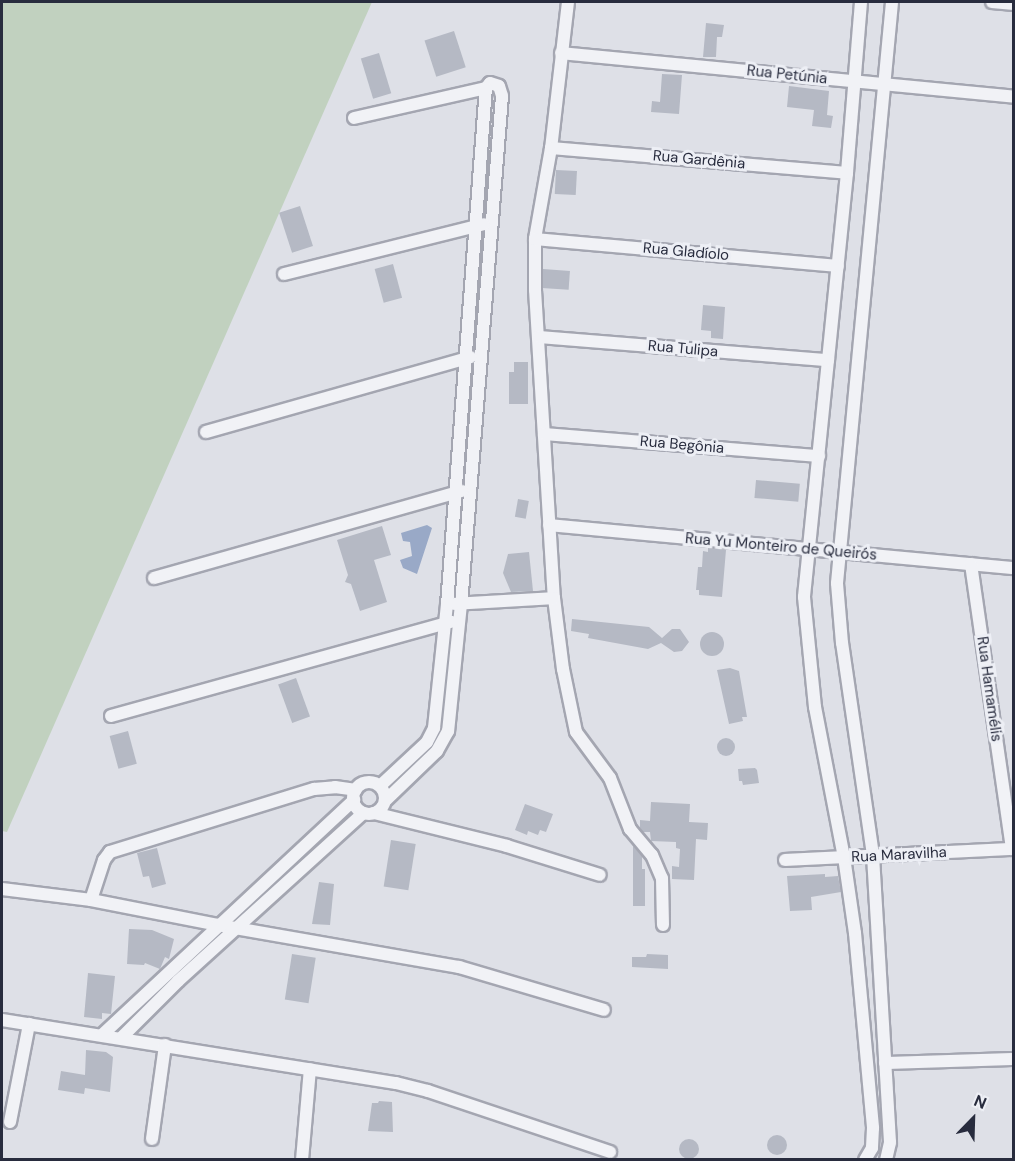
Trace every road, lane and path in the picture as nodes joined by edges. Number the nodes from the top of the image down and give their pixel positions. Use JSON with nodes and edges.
{"nodes":[{"id":1,"x":568,"y":2,"type":"edge"},
{"id":2,"x":861,"y":2,"type":"edge"},
{"id":3,"x":892,"y":2,"type":"edge"},
{"id":4,"x":992,"y":2,"type":"edge"},
{"id":5,"x":1014,"y":4,"type":"edge"},
{"id":6,"x":561,"y":53,"type":"junction"},
{"id":7,"x":855,"y":82,"type":"junction"},
{"id":8,"x":884,"y":85,"type":"junction"},
{"id":9,"x":486,"y":88,"type":"junction"},
{"id":10,"x":1014,"y":98,"type":"edge"},
{"id":11,"x":354,"y":118,"type":"dead end"},
{"id":12,"x":551,"y":148,"type":"junction"},
{"id":13,"x":847,"y":173,"type":"junction"},
{"id":14,"x":492,"y":224,"type":"junction"},
{"id":15,"x":476,"y":225,"type":"junction"},
{"id":16,"x":535,"y":239,"type":"junction"},
{"id":17,"x":838,"y":266,"type":"junction"},
{"id":18,"x":284,"y":274,"type":"dead end"},
{"id":19,"x":539,"y":337,"type":"junction"},
{"id":20,"x":482,"y":353,"type":"junction"},
{"id":21,"x":464,"y":359,"type":"junction"},
{"id":22,"x":828,"y":360,"type":"junction"},
{"id":23,"x":206,"y":432,"type":"dead end"},
{"id":24,"x":544,"y":434,"type":"junction"},
{"id":25,"x":819,"y":456,"type":"junction"},
{"id":26,"x":471,"y":490,"type":"junction"},
{"id":27,"x":455,"y":492,"type":"junction"},
{"id":28,"x":549,"y":525,"type":"junction"},
{"id":29,"x":808,"y":549,"type":"junction"},
{"id":30,"x":838,"y":553,"type":"junction"},
{"id":31,"x":971,"y":564,"type":"junction"},
{"id":32,"x":1014,"y":568,"type":"edge"},
{"id":33,"x":154,"y":578,"type":"dead end"},
{"id":34,"x":554,"y":598,"type":"junction"},
{"id":35,"x":461,"y":604,"type":"junction"},
{"id":36,"x":447,"y":605,"type":"junction"},
{"id":37,"x":459,"y":620,"type":"junction"},
{"id":38,"x":445,"y":622,"type":"junction"},
{"id":39,"x":111,"y":716,"type":"dead end"},
{"id":40,"x":380,"y":786,"type":"junction"},
{"id":41,"x":355,"y":795,"type":"junction"},
{"id":42,"x":385,"y":801,"type":"junction"},
{"id":43,"x":369,"y":813,"type":"junction"},
{"id":44,"x":1013,"y":849,"type":"edge"},
{"id":45,"x":873,"y":855,"type":"junction"},
{"id":46,"x":844,"y":857,"type":"junction"},
{"id":47,"x":785,"y":860,"type":"dead end"},
{"id":48,"x":600,"y":875,"type":"dead end"},
{"id":49,"x":2,"y":889,"type":"edge"},
{"id":50,"x":90,"y":900,"type":"junction"},
{"id":51,"x":663,"y":925,"type":"dead end"},
{"id":52,"x":218,"y":926,"type":"junction"},
{"id":53,"x":237,"y":929,"type":"junction"},
{"id":54,"x":876,"y":932,"type":"junction"},
{"id":55,"x":855,"y":933,"type":"junction"},
{"id":56,"x":604,"y":1010,"type":"dead end"},
{"id":57,"x":2,"y":1020,"type":"edge"},
{"id":58,"x":29,"y":1024,"type":"junction"},
{"id":59,"x":102,"y":1035,"type":"junction"},
{"id":60,"x":122,"y":1037,"type":"junction"},
{"id":61,"x":165,"y":1045,"type":"junction"},
{"id":62,"x":1014,"y":1059,"type":"edge"},
{"id":63,"x":885,"y":1063,"type":"junction"},
{"id":64,"x":310,"y":1069,"type":"junction"},
{"id":65,"x":10,"y":1122,"type":"dead end"},
{"id":66,"x":153,"y":1139,"type":"dead end"},
{"id":67,"x":610,"y":1152,"type":"dead end"},
{"id":68,"x":867,"y":1159,"type":"edge"},
{"id":69,"x":302,"y":1160,"type":"edge"},
{"id":70,"x":886,"y":1160,"type":"edge"}],
"edges":[{"from":1,"to":6,"type":"street"},
{"from":2,"to":7,"type":"street"},
{"from":3,"to":8,"type":"street"},
{"from":4,"to":5,"type":"street"},
{"from":6,"to":7,"type":"street","name":"Rua Petúnia"},
{"from":6,"to":12,"type":"street"},
{"from":7,"to":8,"type":"street","name":"Rua Petúnia"},
{"from":7,"to":13,"type":"street"},
{"from":8,"to":10,"type":"street","name":"Rua Petúnia"},
{"from":8,"to":30,"type":"street"},
{"from":9,"to":11,"type":"street"},
{"from":9,"to":14,"type":"street"},
{"from":9,"to":15,"type":"street"},
{"from":12,"to":13,"type":"street","name":"Rua Gardênia"},
{"from":12,"to":16,"type":"street"},
{"from":13,"to":17,"type":"street"},
{"from":14,"to":15,"type":"street"},
{"from":14,"to":20,"type":"street"},
{"from":15,"to":18,"type":"street"},
{"from":15,"to":21,"type":"street"},
{"from":16,"to":17,"type":"street","name":"Rua Gladíolo"},
{"from":16,"to":19,"type":"street"},
{"from":17,"to":22,"type":"street"},
{"from":19,"to":22,"type":"street","name":"Rua Tulipa"},
{"from":19,"to":24,"type":"street"},
{"from":20,"to":21,"type":"street"},
{"from":20,"to":26,"type":"street"},
{"from":21,"to":23,"type":"street"},
{"from":21,"to":27,"type":"street"},
{"from":22,"to":25,"type":"street"},
{"from":24,"to":25,"type":"street","name":"Rua Begônia"},
{"from":24,"to":28,"type":"street"},
{"from":25,"to":29,"type":"street"},
{"from":26,"to":27,"type":"street"},
{"from":26,"to":35,"type":"street"},
{"from":27,"to":33,"type":"street"},
{"from":27,"to":36,"type":"street"},
{"from":28,"to":29,"type":"street","name":"Rua Yu Monteiro de Queirós"},
{"from":28,"to":34,"type":"street"},
{"from":29,"to":30,"type":"street","name":"Rua Yu Monteiro de Queirós"},
{"from":29,"to":46,"type":"street"},
{"from":30,"to":31,"type":"street","name":"Rua Yu Monteiro de Queirós"},
{"from":30,"to":45,"type":"street"},
{"from":31,"to":32,"type":"street","name":"Rua Yu Monteiro de Queirós"},
{"from":31,"to":44,"type":"street","name":"Rua Hamamélis"},
{"from":34,"to":35,"type":"street"},
{"from":34,"to":51,"type":"street"},
{"from":35,"to":36,"type":"street"},
{"from":35,"to":37,"type":"street"},
{"from":36,"to":38,"type":"street"},
{"from":37,"to":38,"type":"street"},
{"from":37,"to":42,"type":"street"},
{"from":38,"to":39,"type":"street"},
{"from":38,"to":40,"type":"street"},
{"from":40,"to":41,"type":"street"},
{"from":40,"to":42,"type":"street"},
{"from":41,"to":43,"type":"street"},
{"from":41,"to":50,"type":"street"},
{"from":41,"to":52,"type":"street"},
{"from":42,"to":43,"type":"street"},
{"from":43,"to":48,"type":"street"},
{"from":43,"to":53,"type":"street"},
{"from":44,"to":45,"type":"street","name":"Rua Maravilha"},
{"from":45,"to":46,"type":"street","name":"Rua Maravilha"},
{"from":45,"to":54,"type":"street"},
{"from":46,"to":47,"type":"street","name":"Rua Maravilha"},
{"from":46,"to":55,"type":"street"},
{"from":49,"to":50,"type":"street"},
{"from":50,"to":52,"type":"street"},
{"from":52,"to":53,"type":"street"},
{"from":52,"to":59,"type":"street"},
{"from":53,"to":56,"type":"street"},
{"from":53,"to":60,"type":"street"},
{"from":54,"to":55,"type":"street"},
{"from":54,"to":63,"type":"street"},
{"from":55,"to":68,"type":"street"},
{"from":57,"to":58,"type":"street"},
{"from":58,"to":59,"type":"street"},
{"from":58,"to":65,"type":"street"},
{"from":59,"to":60,"type":"street"},
{"from":60,"to":61,"type":"street"},
{"from":61,"to":64,"type":"street"},
{"from":61,"to":66,"type":"street"},
{"from":62,"to":63,"type":"street"},
{"from":63,"to":70,"type":"street"},
{"from":64,"to":67,"type":"street"},
{"from":64,"to":69,"type":"street"}]}
